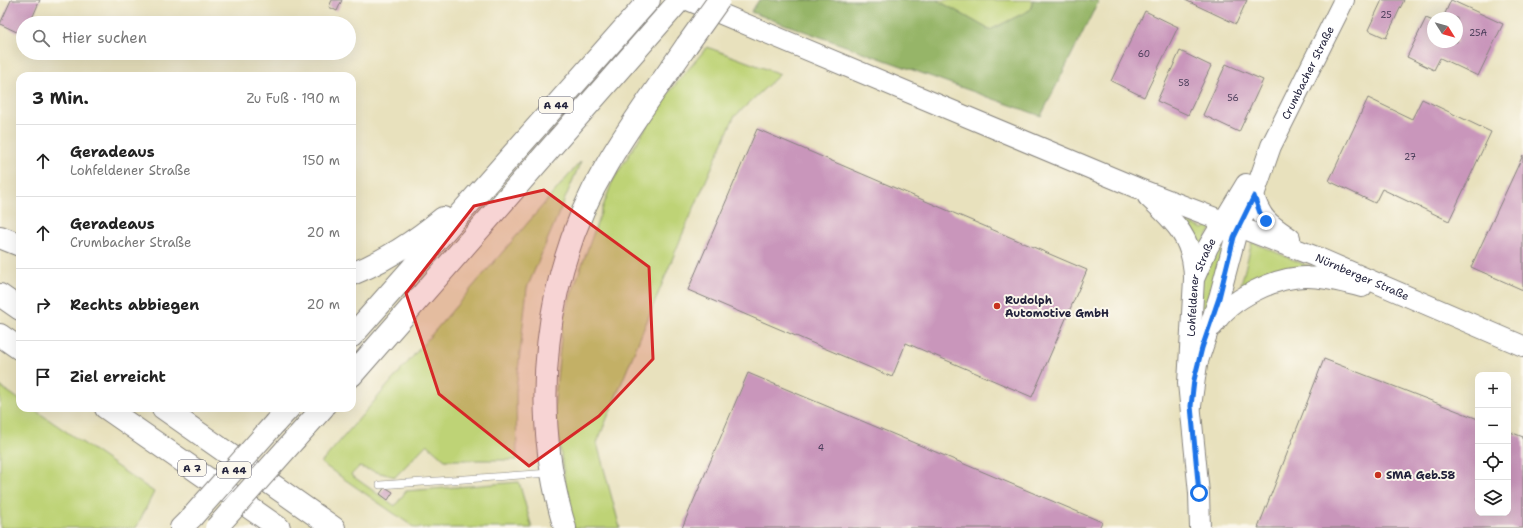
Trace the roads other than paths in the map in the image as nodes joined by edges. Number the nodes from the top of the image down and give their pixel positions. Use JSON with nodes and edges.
{"nodes":[{"id":1,"x":649,"y":0,"type":"edge"},
{"id":2,"x":680,"y":0,"type":"edge"},
{"id":3,"x":688,"y":0,"type":"edge"},
{"id":4,"x":718,"y":0,"type":"edge"},
{"id":5,"x":1344,"y":0,"type":"edge"},
{"id":6,"x":1271,"y":146,"type":"junction"},
{"id":7,"x":486,"y":184,"type":"junction"},
{"id":8,"x":1137,"y":188,"type":"junction"},
{"id":9,"x":1254,"y":196,"type":"junction"},
{"id":10,"x":1231,"y":224,"type":"junction"},
{"id":11,"x":0,"y":237,"type":"edge"},
{"id":12,"x":16,"y":243,"type":"edge"},
{"id":13,"x":1314,"y":256,"type":"junction"},
{"id":14,"x":356,"y":272,"type":"edge"},
{"id":15,"x":1194,"y":279,"type":"junction"},
{"id":16,"x":0,"y":295,"type":"edge"},
{"id":17,"x":1401,"y":295,"type":"junction"},
{"id":18,"x":16,"y":306,"type":"edge"},
{"id":19,"x":356,"y":331,"type":"edge"},
{"id":20,"x":0,"y":335,"type":"edge"},
{"id":21,"x":1208,"y":335,"type":"junction"},
{"id":22,"x":16,"y":345,"type":"edge"},
{"id":23,"x":1523,"y":346,"type":"edge"},
{"id":24,"x":356,"y":370,"type":"edge"},
{"id":25,"x":1191,"y":406,"type":"junction"},
{"id":26,"x":112,"y":412,"type":"edge"},
{"id":27,"x":169,"y":412,"type":"edge"},
{"id":28,"x":319,"y":412,"type":"edge"},
{"id":29,"x":282,"y":416,"type":"edge"},
{"id":30,"x":552,"y":473,"type":"junction"},
{"id":31,"x":380,"y":485,"type":"dead end"},
{"id":32,"x":187,"y":523,"type":"edge"},
{"id":33,"x":216,"y":528,"type":"edge"},
{"id":34,"x":279,"y":528,"type":"edge"},
{"id":35,"x":334,"y":528,"type":"edge"},
{"id":36,"x":565,"y":528,"type":"edge"},
{"id":37,"x":1200,"y":528,"type":"edge"}],
"edges":[{"from":1,"to":7,"type":"highway","number":"A 44"},
{"from":2,"to":24,"type":"highway"},
{"from":3,"to":8,"type":"main road","name":"Nürnberger Straße"},
{"from":4,"to":30,"type":"highway","bridge":true},
{"from":5,"to":6,"type":"main road","name":"Crumbacher Straße"},
{"from":6,"to":9,"type":"main road","name":"Crumbacher Straße"},
{"from":6,"to":10,"type":"main road","name":"Crumbacher Straße"},
{"from":7,"to":14,"type":"highway"},
{"from":7,"to":19,"type":"highway","number":"A 44"},
{"from":8,"to":10,"type":"main road","name":"Nürnberger Straße"},
{"from":8,"to":15,"type":"main road"},
{"from":9,"to":10,"type":"main road","name":"Crumbacher Straße"},
{"from":9,"to":13,"type":"main road"},
{"from":10,"to":13,"type":"main road","name":"Nürnberger Straße"},
{"from":10,"to":15,"type":"main road","name":"Lohfeldener Straße"},
{"from":10,"to":21,"type":"main road","name":"Lohfeldener Straße"},
{"from":11,"to":12,"type":"highway"},
{"from":13,"to":17,"type":"main road","name":"Nürnberger Straße"},
{"from":15,"to":25,"type":"main road","name":"Lohfeldener Straße"},
{"from":16,"to":18,"type":"highway"},
{"from":17,"to":21,"type":"main road"},
{"from":17,"to":23,"type":"main road","name":"Nürnberger Straße"},
{"from":20,"to":22,"type":"highway"},
{"from":21,"to":25,"type":"main road","name":"Lohfeldener Straße"},
{"from":25,"to":37,"type":"main road","name":"Lohfeldener Straße"},
{"from":26,"to":34,"type":"highway","number":"A 7"},
{"from":27,"to":35,"type":"highway"},
{"from":28,"to":33,"type":"highway","bridge":true},
{"from":29,"to":32,"type":"highway","number":"A 44","bridge":true},
{"from":30,"to":31,"type":"lane"},
{"from":30,"to":36,"type":"highway"}]}
